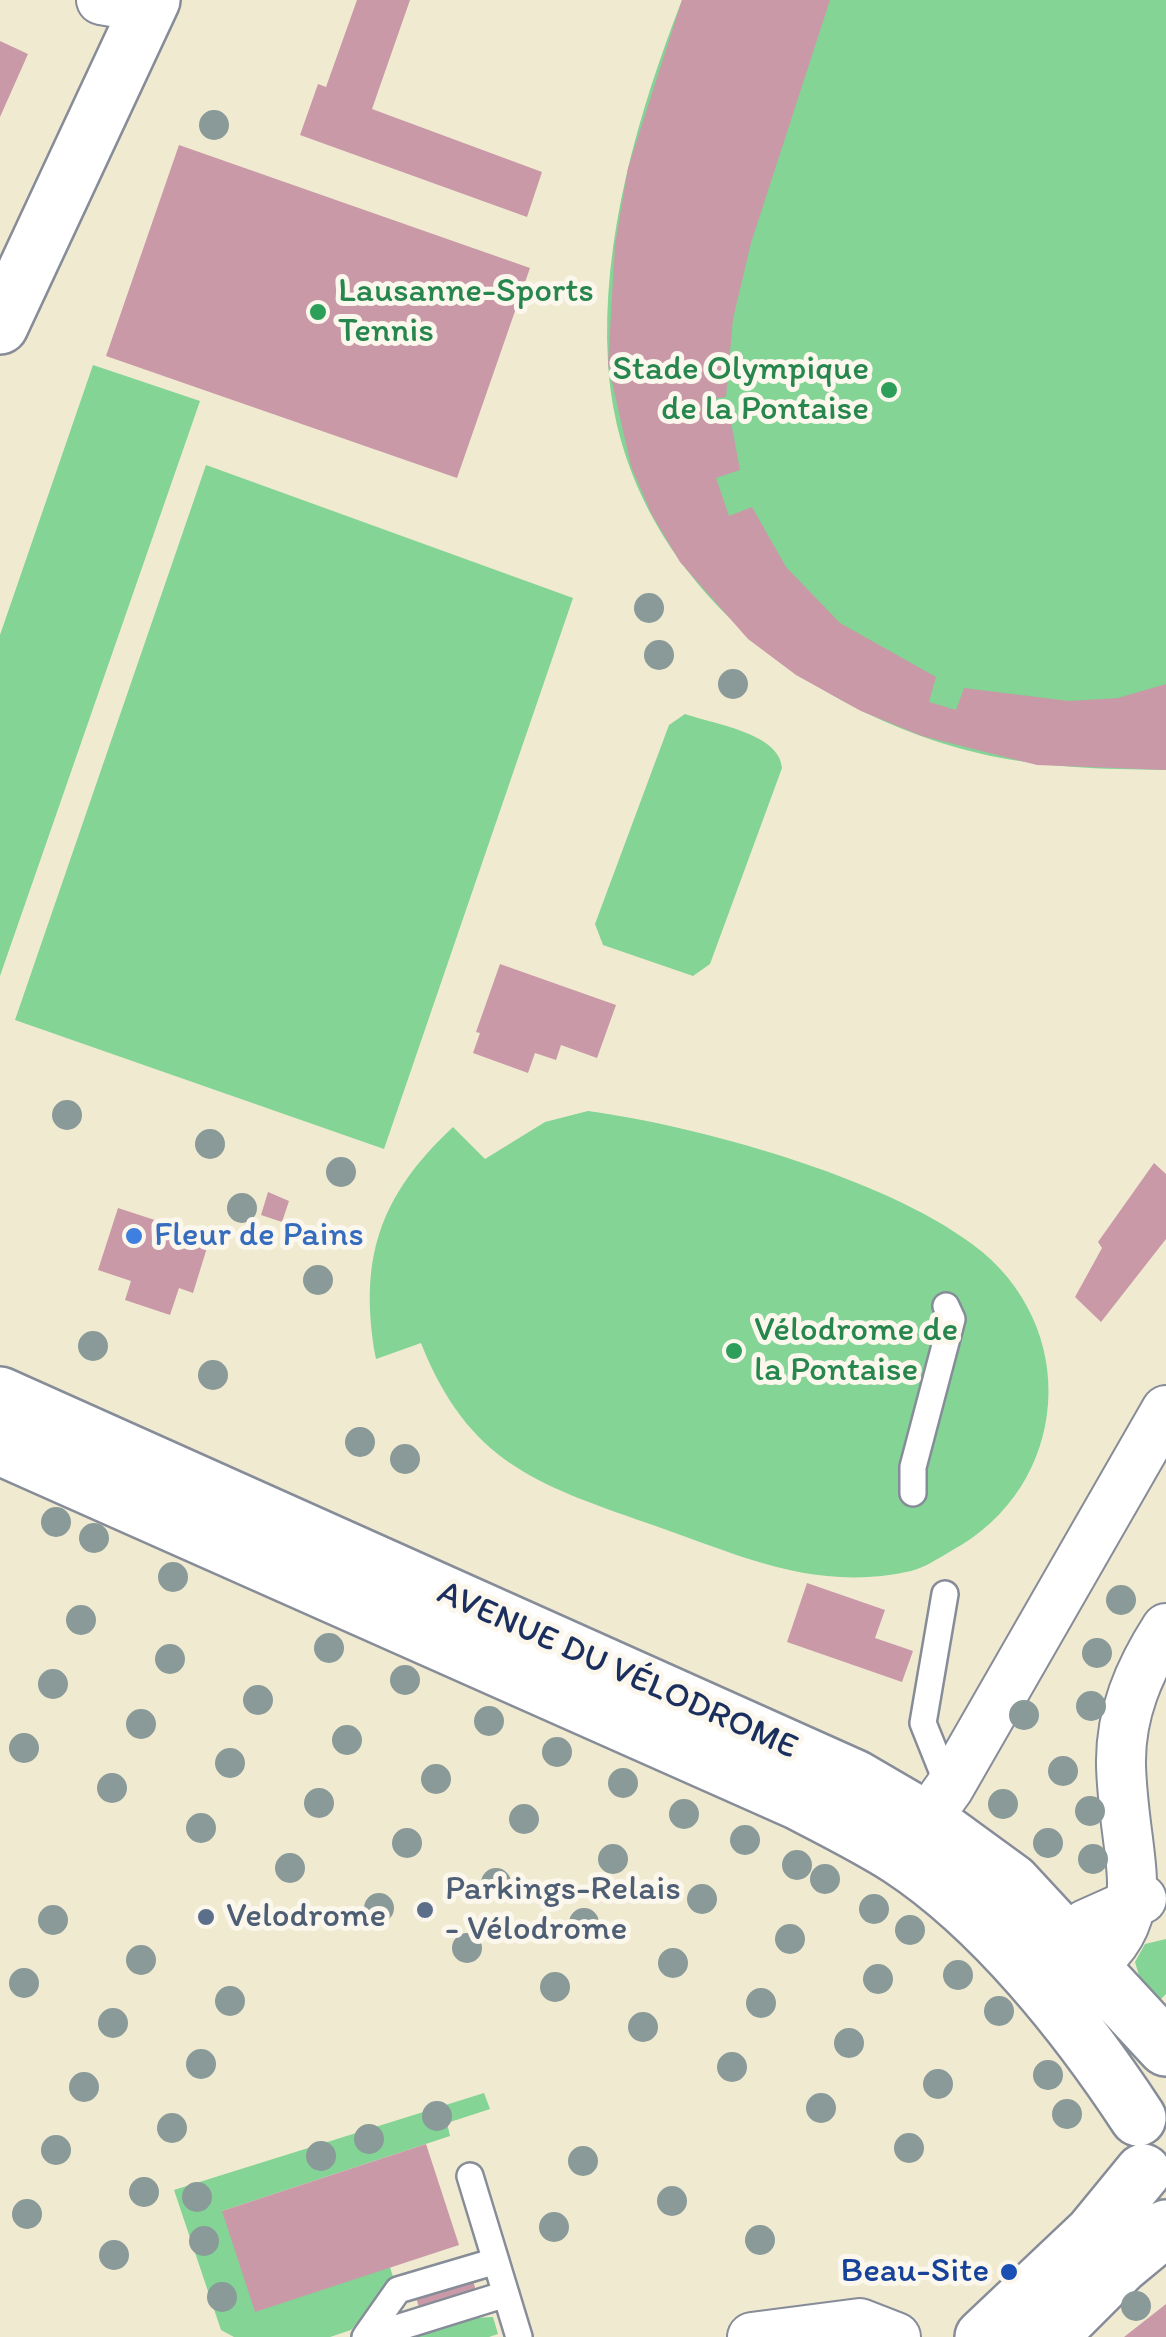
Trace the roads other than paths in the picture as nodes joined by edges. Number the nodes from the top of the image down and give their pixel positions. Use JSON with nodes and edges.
{"nodes":[{"id":1,"x":134,"y":3,"type":"edge"},
{"id":2,"x":0,"y":326,"type":"edge"},
{"id":3,"x":946,"y":1306,"type":"dead end"},
{"id":4,"x":0,"y":1395,"type":"edge"},
{"id":5,"x":1166,"y":1410,"type":"edge"},
{"id":6,"x":0,"y":1447,"type":"edge"},
{"id":7,"x":913,"y":1493,"type":"dead end"},
{"id":8,"x":945,"y":1594,"type":"dead end"},
{"id":9,"x":1166,"y":1628,"type":"edge"},
{"id":10,"x":925,"y":1822,"type":"junction"},
{"id":11,"x":1086,"y":1957,"type":"junction"},
{"id":12,"x":1044,"y":1996,"type":"junction"},
{"id":13,"x":1166,"y":2048,"type":"edge"},
{"id":14,"x":1152,"y":2100,"type":"edge"},
{"id":15,"x":470,"y":2176,"type":"dead end"},
{"id":16,"x":1155,"y":2184,"type":"edge"},
{"id":17,"x":1166,"y":2228,"type":"edge"},
{"id":18,"x":496,"y":2261,"type":"junction"},
{"id":19,"x":506,"y":2294,"type":"junction"},
{"id":20,"x":366,"y":2337,"type":"edge"},
{"id":21,"x":518,"y":2337,"type":"edge"},
{"id":22,"x":752,"y":2337,"type":"edge"},
{"id":23,"x":896,"y":2337,"type":"edge"},
{"id":24,"x":983,"y":2337,"type":"edge"},
{"id":25,"x":1049,"y":2337,"type":"edge"}],
"edges":[{"from":1,"to":2,"type":"street"},
{"from":3,"to":7,"type":"lane"},
{"from":4,"to":10,"type":"street","name":"AVENUE DU VÉLODROME"},
{"from":5,"to":10,"type":"street"},
{"from":6,"to":10,"type":"street","name":"AVENUE DU VÉLODROME"},
{"from":8,"to":10,"type":"lane"},
{"from":9,"to":11,"type":"street"},
{"from":10,"to":11,"type":"street","name":"AVENUE DU VÉLODROME"},
{"from":10,"to":12,"type":"street","name":"AVENUE DU VÉLODROME"},
{"from":11,"to":12,"type":"street"},
{"from":11,"to":13,"type":"street","name":"AVENUE DU VÉLODROME"},
{"from":12,"to":14,"type":"street","name":"AVENUE DU VÉLODROME"},
{"from":14,"to":16,"type":"street"},
{"from":15,"to":18,"type":"lane"},
{"from":16,"to":24,"type":"street"},
{"from":17,"to":25,"type":"street"},
{"from":18,"to":19,"type":"lane"},
{"from":18,"to":20,"type":"lane"},
{"from":19,"to":20,"type":"lane"},
{"from":19,"to":21,"type":"lane"},
{"from":22,"to":23,"type":"street"}]}
